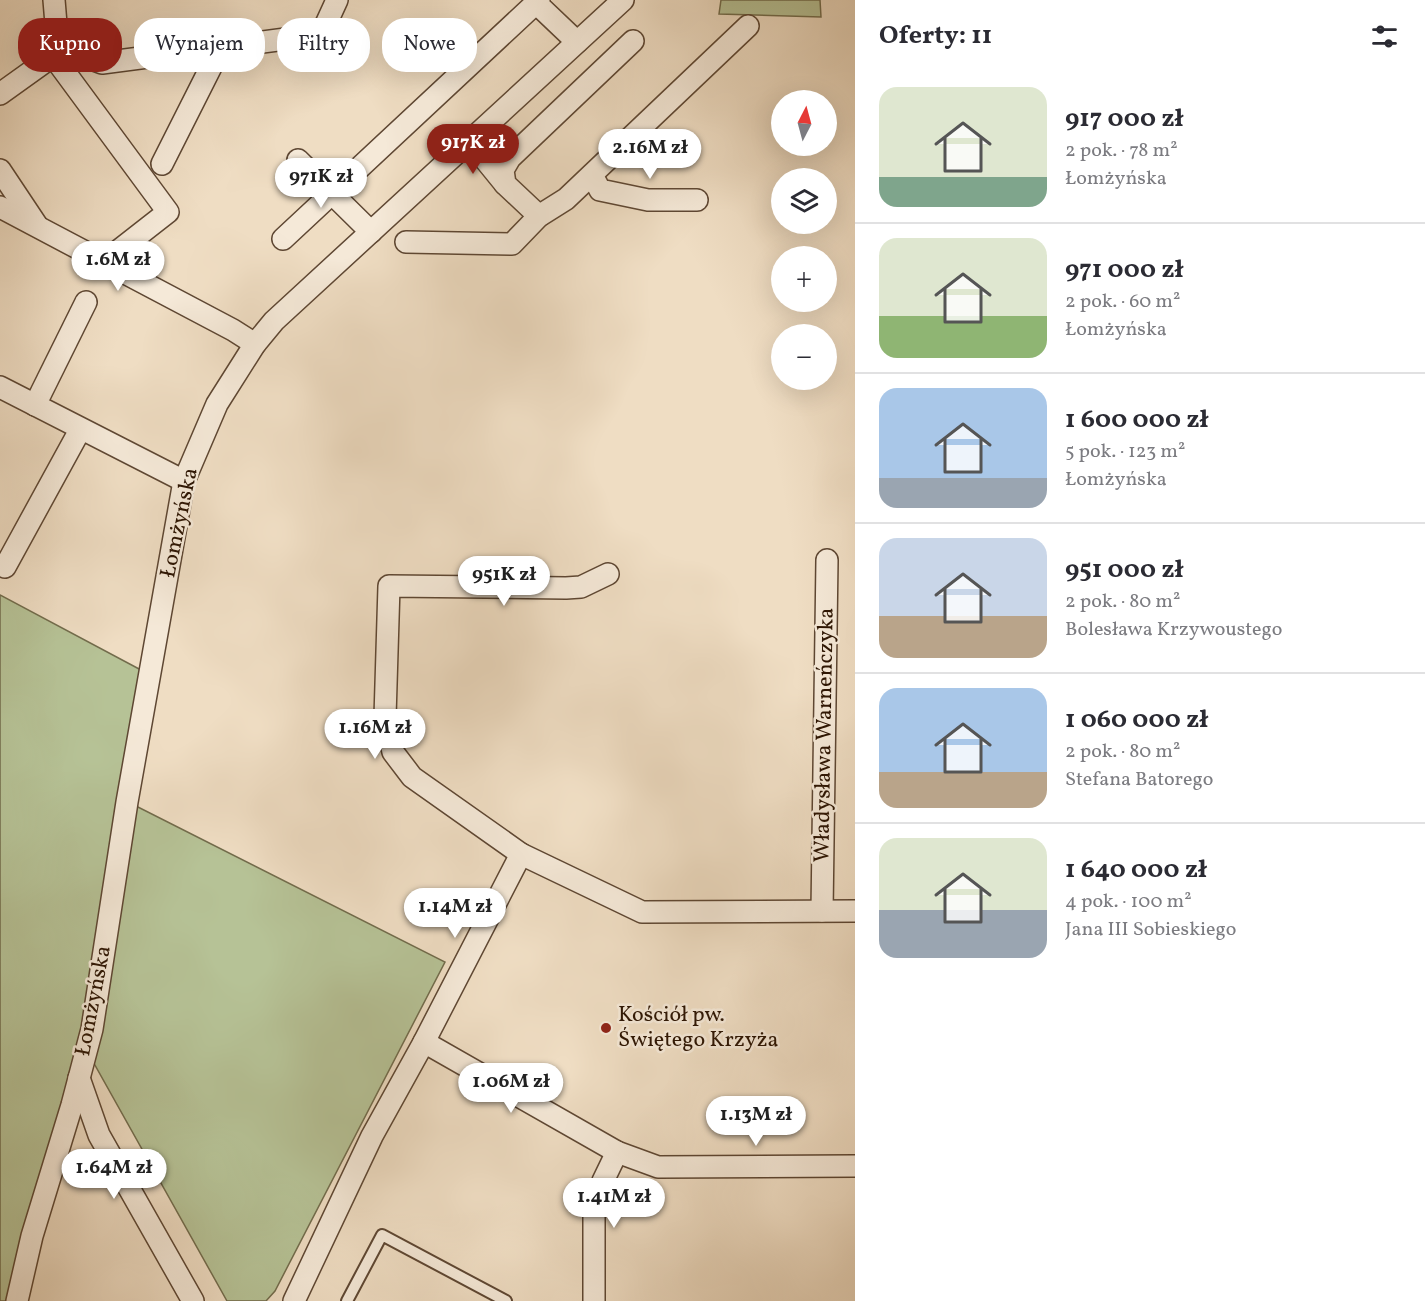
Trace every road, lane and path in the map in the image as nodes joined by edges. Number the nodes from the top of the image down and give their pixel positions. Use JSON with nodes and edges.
{"nodes":[{"id":1,"x":54,"y":0,"type":"edge"},
{"id":2,"x":337,"y":0,"type":"edge"},
{"id":3,"x":623,"y":0,"type":"edge"},
{"id":4,"x":537,"y":1,"type":"edge"},
{"id":5,"x":748,"y":26,"type":"dead end"},
{"id":6,"x":265,"y":41,"type":"edge"},
{"id":7,"x":633,"y":41,"type":"dead end"},
{"id":8,"x":577,"y":42,"type":"junction"},
{"id":9,"x":134,"y":59,"type":"edge"},
{"id":10,"x":208,"y":72,"type":"edge"},
{"id":11,"x":0,"y":94,"type":"edge"},
{"id":12,"x":470,"y":141,"type":"junction"},
{"id":13,"x":298,"y":160,"type":"dead end"},
{"id":14,"x":162,"y":164,"type":"dead end"},
{"id":15,"x":0,"y":170,"type":"edge"},
{"id":16,"x":592,"y":175,"type":"junction"},
{"id":17,"x":505,"y":184,"type":"junction"},
{"id":18,"x":332,"y":193,"type":"junction"},
{"id":19,"x":697,"y":200,"type":"dead end"},
{"id":20,"x":0,"y":207,"type":"edge"},
{"id":21,"x":539,"y":216,"type":"junction"},
{"id":22,"x":39,"y":227,"type":"junction"},
{"id":23,"x":371,"y":232,"type":"junction"},
{"id":24,"x":283,"y":239,"type":"dead end"},
{"id":25,"x":406,"y":242,"type":"dead end"},
{"id":26,"x":104,"y":262,"type":"junction"},
{"id":27,"x":86,"y":302,"type":"dead end"},
{"id":28,"x":255,"y":344,"type":"junction"},
{"id":29,"x":0,"y":387,"type":"edge"},
{"id":30,"x":35,"y":405,"type":"junction"},
{"id":31,"x":80,"y":430,"type":"junction"},
{"id":32,"x":184,"y":481,"type":"junction"},
{"id":33,"x":827,"y":560,"type":"dead end"},
{"id":34,"x":5,"y":567,"type":"dead end"},
{"id":35,"x":608,"y":574,"type":"dead end"},
{"id":36,"x":521,"y":854,"type":"junction"},
{"id":37,"x":822,"y":911,"type":"junction"},
{"id":38,"x":855,"y":911,"type":"edge"},
{"id":39,"x":424,"y":1042,"type":"junction"},
{"id":40,"x":79,"y":1078,"type":"junction"},
{"id":41,"x":616,"y":1152,"type":"junction"},
{"id":42,"x":855,"y":1166,"type":"edge"},
{"id":43,"x":17,"y":1301,"type":"edge"},
{"id":44,"x":193,"y":1301,"type":"edge"},
{"id":45,"x":294,"y":1301,"type":"edge"},
{"id":46,"x":347,"y":1301,"type":"edge"},
{"id":47,"x":506,"y":1301,"type":"edge"},
{"id":48,"x":594,"y":1301,"type":"edge"}],
"edges":[{"from":1,"to":9,"type":"street"},
{"from":2,"to":6,"type":"street"},
{"from":3,"to":8,"type":"street","name":"Łomżyńska"},
{"from":4,"to":8,"type":"street"},
{"from":4,"to":18,"type":"street"},
{"from":5,"to":16,"type":"street"},
{"from":7,"to":17,"type":"street"},
{"from":8,"to":12,"type":"street","name":"Łomżyńska"},
{"from":10,"to":14,"type":"street"},
{"from":11,"to":26,"type":"street"},
{"from":12,"to":17,"type":"street"},
{"from":12,"to":23,"type":"street","name":"Łomżyńska"},
{"from":13,"to":18,"type":"street"},
{"from":15,"to":22,"type":"street"},
{"from":16,"to":19,"type":"street"},
{"from":16,"to":21,"type":"street"},
{"from":17,"to":21,"type":"street"},
{"from":18,"to":23,"type":"street"},
{"from":18,"to":24,"type":"street"},
{"from":20,"to":22,"type":"street"},
{"from":21,"to":25,"type":"street"},
{"from":22,"to":26,"type":"street"},
{"from":23,"to":28,"type":"street","name":"Łomżyńska"},
{"from":26,"to":28,"type":"street"},
{"from":27,"to":30,"type":"street"},
{"from":28,"to":32,"type":"street","name":"Łomżyńska"},
{"from":29,"to":30,"type":"street"},
{"from":30,"to":31,"type":"street"},
{"from":31,"to":32,"type":"street"},
{"from":31,"to":34,"type":"street"},
{"from":32,"to":40,"type":"street","name":"Łomżyńska"},
{"from":33,"to":37,"type":"street","name":"Władysława Warneńczyka"},
{"from":35,"to":36,"type":"street"},
{"from":36,"to":37,"type":"street"},
{"from":36,"to":39,"type":"street"},
{"from":37,"to":38,"type":"street"},
{"from":39,"to":41,"type":"street"},
{"from":39,"to":45,"type":"street"},
{"from":40,"to":43,"type":"street","name":"Łomżyńska"},
{"from":40,"to":44,"type":"street"},
{"from":41,"to":42,"type":"street"},
{"from":41,"to":48,"type":"street"},
{"from":46,"to":47,"type":"lane"}]}
